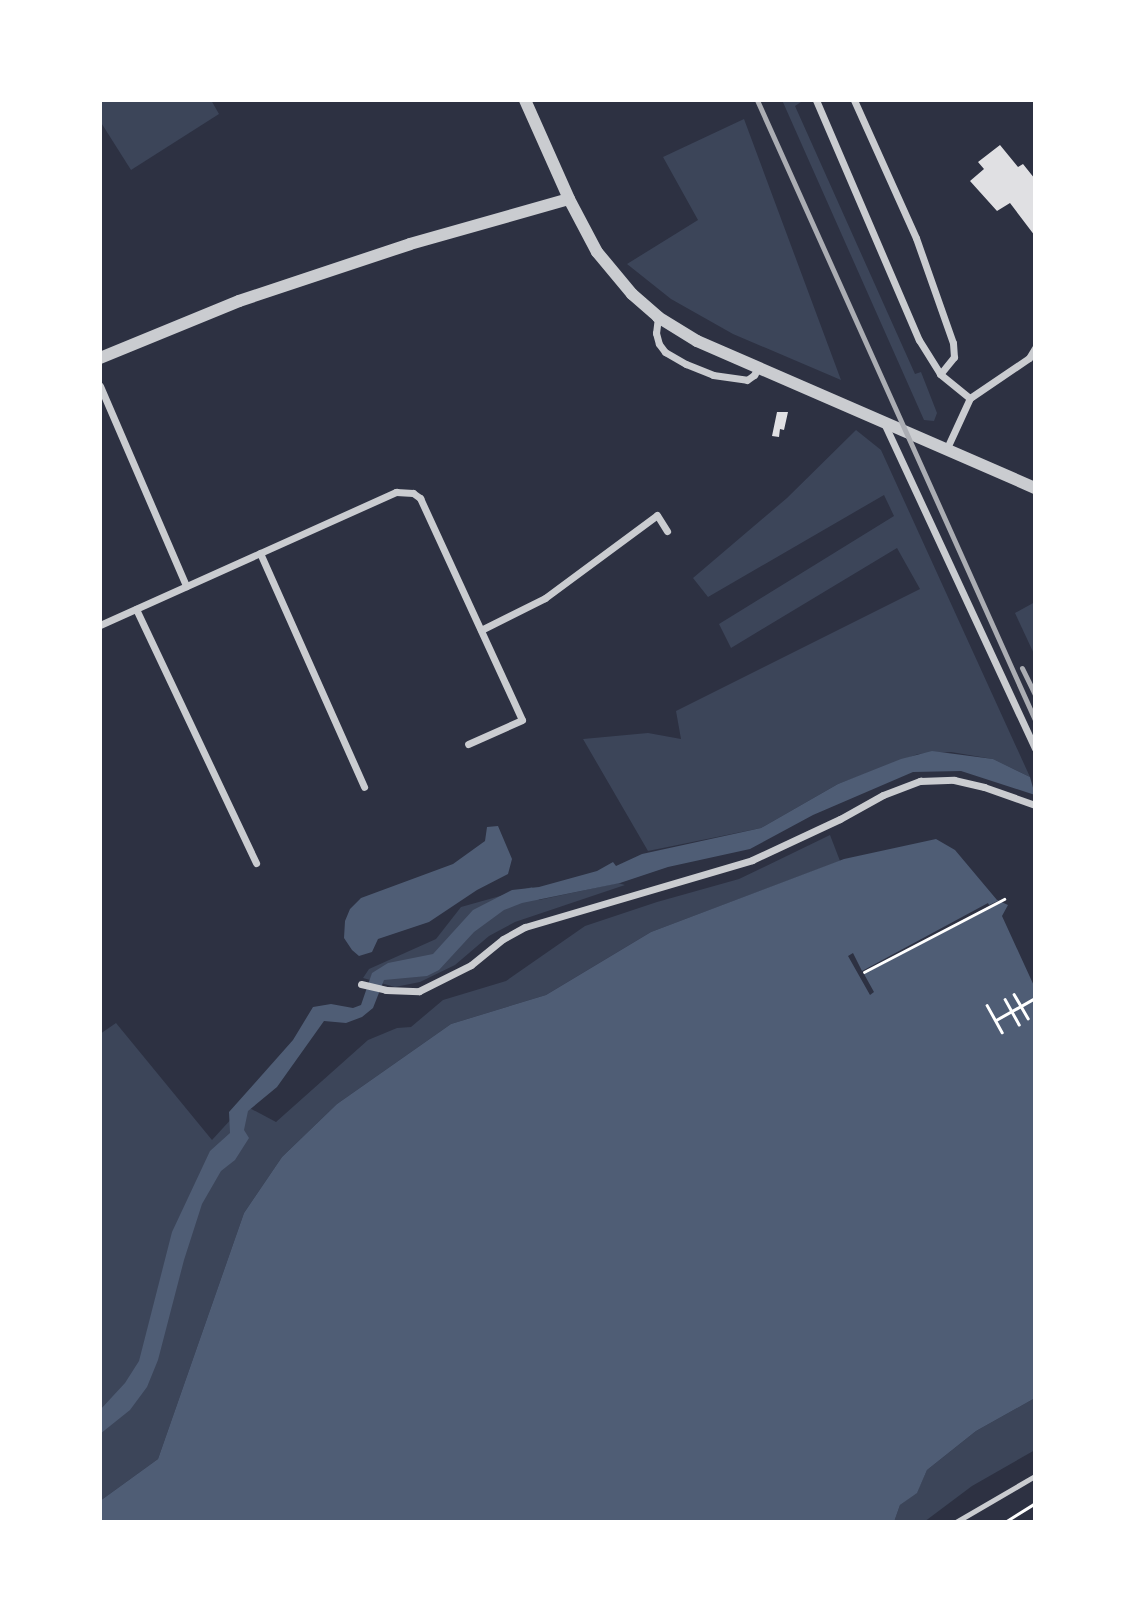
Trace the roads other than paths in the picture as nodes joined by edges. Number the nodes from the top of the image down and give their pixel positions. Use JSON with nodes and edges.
{"nodes":[{"id":1,"x":525,"y":100,"type":"edge"},
{"id":2,"x":816,"y":100,"type":"edge"},
{"id":3,"x":854,"y":100,"type":"edge"},
{"id":4,"x":569,"y":199,"type":"junction"},
{"id":5,"x":658,"y":317,"type":"junction"},
{"id":6,"x":1035,"y":348,"type":"edge"},
{"id":7,"x":100,"y":358,"type":"edge"},
{"id":8,"x":759,"y":366,"type":"junction"},
{"id":9,"x":940,"y":374,"type":"junction"},
{"id":10,"x":100,"y":386,"type":"edge"},
{"id":11,"x":970,"y":398,"type":"junction"},
{"id":12,"x":883,"y":420,"type":"junction"},
{"id":13,"x":947,"y":448,"type":"junction"},
{"id":14,"x":1035,"y":488,"type":"edge"},
{"id":15,"x":667,"y":531,"type":"dead end"},
{"id":16,"x":260,"y":553,"type":"junction"},
{"id":17,"x":187,"y":586,"type":"junction"},
{"id":18,"x":136,"y":609,"type":"junction"},
{"id":19,"x":100,"y":625,"type":"edge"},
{"id":20,"x":481,"y":630,"type":"junction"},
{"id":21,"x":468,"y":744,"type":"dead end"},
{"id":22,"x":1035,"y":749,"type":"edge"},
{"id":23,"x":364,"y":786,"type":"dead end"},
{"id":24,"x":1035,"y":805,"type":"edge"},
{"id":25,"x":256,"y":863,"type":"dead end"},
{"id":26,"x":361,"y":984,"type":"dead end"},
{"id":27,"x":1035,"y":1476,"type":"edge"},
{"id":28,"x":956,"y":1522,"type":"edge"}],
"edges":[{"from":1,"to":4,"type":"street"},
{"from":2,"to":9,"type":"street"},
{"from":3,"to":9,"type":"street"},
{"from":4,"to":5,"type":"street"},
{"from":4,"to":7,"type":"street"},
{"from":5,"to":8,"type":"street"},
{"from":5,"to":8,"type":"street"},
{"from":6,"to":11,"type":"street"},
{"from":8,"to":12,"type":"street"},
{"from":9,"to":11,"type":"street"},
{"from":10,"to":17,"type":"street"},
{"from":11,"to":13,"type":"street"},
{"from":12,"to":13,"type":"street"},
{"from":12,"to":22,"type":"street"},
{"from":13,"to":14,"type":"street"},
{"from":15,"to":20,"type":"street"},
{"from":16,"to":17,"type":"street"},
{"from":16,"to":20,"type":"street"},
{"from":16,"to":23,"type":"street"},
{"from":17,"to":18,"type":"street"},
{"from":18,"to":19,"type":"street"},
{"from":18,"to":25,"type":"street"},
{"from":20,"to":21,"type":"street"},
{"from":24,"to":26,"type":"street"},
{"from":27,"to":28,"type":"lane"}]}
